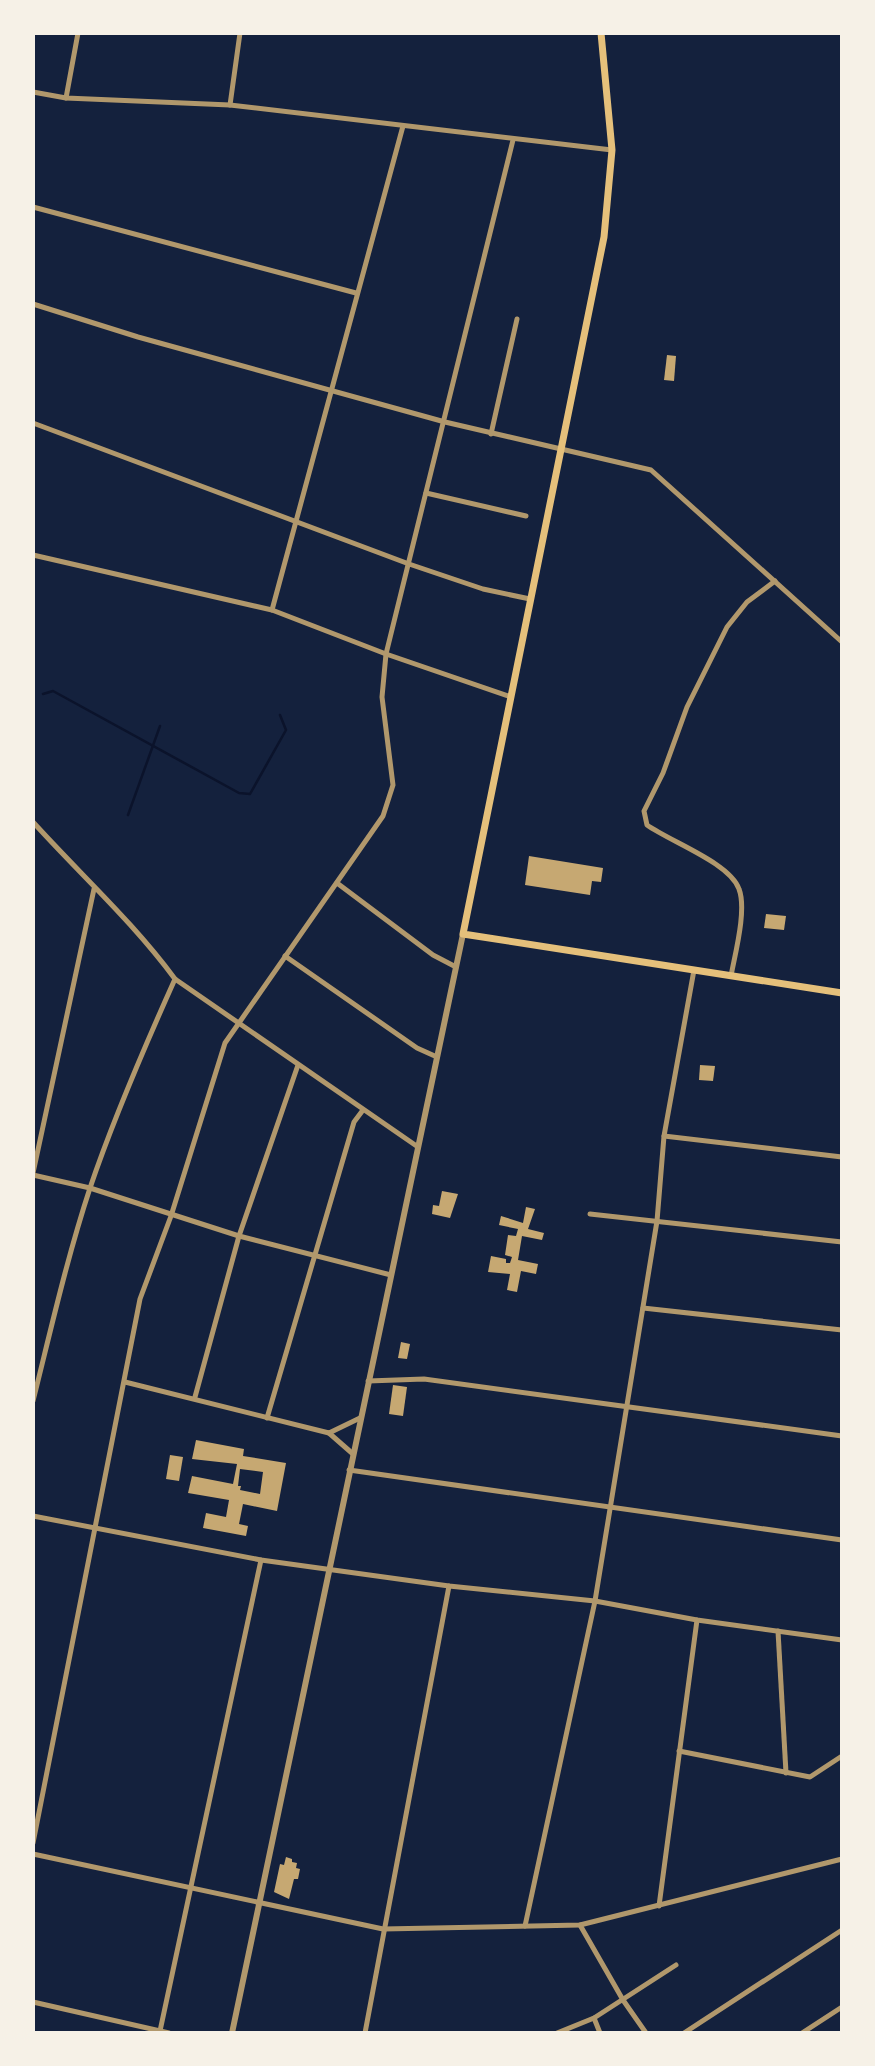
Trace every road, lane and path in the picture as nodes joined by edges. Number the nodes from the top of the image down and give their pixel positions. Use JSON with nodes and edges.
{"nodes":[{"id":1,"x":78,"y":33,"type":"edge"},
{"id":2,"x":240,"y":33,"type":"edge"},
{"id":3,"x":601,"y":33,"type":"edge"},
{"id":4,"x":33,"y":92,"type":"edge"},
{"id":5,"x":66,"y":98,"type":"junction"},
{"id":6,"x":230,"y":105,"type":"junction"},
{"id":7,"x":403,"y":127,"type":"junction"},
{"id":8,"x":513,"y":140,"type":"junction"},
{"id":9,"x":612,"y":150,"type":"junction"},
{"id":10,"x":33,"y":206,"type":"edge"},
{"id":11,"x":356,"y":293,"type":"junction"},
{"id":12,"x":33,"y":304,"type":"edge"},
{"id":13,"x":517,"y":319,"type":"dead end"},
{"id":14,"x":330,"y":387,"type":"junction"},
{"id":15,"x":445,"y":422,"type":"junction"},
{"id":16,"x":33,"y":423,"type":"edge"},
{"id":17,"x":491,"y":434,"type":"junction"},
{"id":18,"x":559,"y":450,"type":"junction"},
{"id":19,"x":426,"y":493,"type":"junction"},
{"id":20,"x":526,"y":516,"type":"dead end"},
{"id":21,"x":295,"y":522,"type":"junction"},
{"id":22,"x":33,"y":555,"type":"edge"},
{"id":23,"x":409,"y":564,"type":"junction"},
{"id":24,"x":775,"y":581,"type":"junction"},
{"id":25,"x":530,"y":599,"type":"junction"},
{"id":26,"x":272,"y":610,"type":"junction"},
{"id":27,"x":842,"y":642,"type":"edge"},
{"id":28,"x":386,"y":654,"type":"junction"},
{"id":29,"x":511,"y":697,"type":"junction"},
{"id":30,"x":33,"y":822,"type":"edge"},
{"id":31,"x":337,"y":883,"type":"junction"},
{"id":32,"x":93,"y":889,"type":"junction"},
{"id":33,"x":463,"y":934,"type":"junction"},
{"id":34,"x":285,"y":956,"type":"junction"},
{"id":35,"x":456,"y":967,"type":"junction"},
{"id":36,"x":694,"y":971,"type":"junction"},
{"id":37,"x":731,"y":976,"type":"junction"},
{"id":38,"x":175,"y":979,"type":"junction"},
{"id":39,"x":842,"y":993,"type":"edge"},
{"id":40,"x":239,"y":1022,"type":"junction"},
{"id":41,"x":437,"y":1057,"type":"junction"},
{"id":42,"x":298,"y":1065,"type":"junction"},
{"id":43,"x":363,"y":1110,"type":"junction"},
{"id":44,"x":664,"y":1136,"type":"junction"},
{"id":45,"x":418,"y":1147,"type":"junction"},
{"id":46,"x":842,"y":1157,"type":"edge"},
{"id":47,"x":33,"y":1174,"type":"edge"},
{"id":48,"x":90,"y":1188,"type":"junction"},
{"id":49,"x":590,"y":1214,"type":"dead end"},
{"id":50,"x":171,"y":1216,"type":"junction"},
{"id":51,"x":657,"y":1221,"type":"junction"},
{"id":52,"x":239,"y":1236,"type":"junction"},
{"id":53,"x":842,"y":1242,"type":"edge"},
{"id":54,"x":313,"y":1256,"type":"junction"},
{"id":55,"x":391,"y":1275,"type":"junction"},
{"id":56,"x":643,"y":1308,"type":"junction"},
{"id":57,"x":842,"y":1330,"type":"edge"},
{"id":58,"x":368,"y":1381,"type":"junction"},
{"id":59,"x":125,"y":1382,"type":"junction"},
{"id":60,"x":195,"y":1397,"type":"junction"},
{"id":61,"x":33,"y":1401,"type":"edge"},
{"id":62,"x":629,"y":1407,"type":"junction"},
{"id":63,"x":267,"y":1418,"type":"junction"},
{"id":64,"x":360,"y":1418,"type":"junction"},
{"id":65,"x":329,"y":1433,"type":"junction"},
{"id":66,"x":842,"y":1436,"type":"edge"},
{"id":67,"x":353,"y":1454,"type":"junction"},
{"id":68,"x":349,"y":1470,"type":"junction"},
{"id":69,"x":609,"y":1507,"type":"junction"},
{"id":70,"x":33,"y":1516,"type":"edge"},
{"id":71,"x":96,"y":1527,"type":"junction"},
{"id":72,"x":842,"y":1540,"type":"edge"},
{"id":73,"x":261,"y":1560,"type":"junction"},
{"id":74,"x":328,"y":1569,"type":"junction"},
{"id":75,"x":449,"y":1586,"type":"junction"},
{"id":76,"x":595,"y":1601,"type":"junction"},
{"id":77,"x":697,"y":1620,"type":"junction"},
{"id":78,"x":778,"y":1631,"type":"junction"},
{"id":79,"x":842,"y":1640,"type":"edge"},
{"id":80,"x":679,"y":1751,"type":"junction"},
{"id":81,"x":842,"y":1756,"type":"edge"},
{"id":82,"x":786,"y":1773,"type":"junction"},
{"id":83,"x":33,"y":1843,"type":"edge"},
{"id":84,"x":33,"y":1854,"type":"edge"},
{"id":85,"x":842,"y":1859,"type":"edge"},
{"id":86,"x":189,"y":1888,"type":"junction"},
{"id":87,"x":257,"y":1904,"type":"junction"},
{"id":88,"x":659,"y":1906,"type":"junction"},
{"id":89,"x":580,"y":1925,"type":"junction"},
{"id":90,"x":525,"y":1926,"type":"junction"},
{"id":91,"x":383,"y":1929,"type":"junction"},
{"id":92,"x":842,"y":1930,"type":"edge"},
{"id":93,"x":677,"y":1965,"type":"dead end"},
{"id":94,"x":623,"y":2000,"type":"junction"},
{"id":95,"x":33,"y":2002,"type":"edge"},
{"id":96,"x":842,"y":2007,"type":"edge"},
{"id":97,"x":594,"y":2018,"type":"junction"},
{"id":98,"x":160,"y":2031,"type":"junction"},
{"id":99,"x":169,"y":2033,"type":"edge"},
{"id":100,"x":232,"y":2033,"type":"edge"},
{"id":101,"x":365,"y":2033,"type":"edge"},
{"id":102,"x":558,"y":2033,"type":"edge"},
{"id":103,"x":600,"y":2033,"type":"edge"},
{"id":104,"x":646,"y":2033,"type":"edge"},
{"id":105,"x":684,"y":2033,"type":"edge"},
{"id":106,"x":802,"y":2033,"type":"edge"}],
"edges":[{"from":1,"to":5,"type":"street"},
{"from":2,"to":6,"type":"street"},
{"from":3,"to":9,"type":"main road"},
{"from":4,"to":5,"type":"street"},
{"from":5,"to":6,"type":"street"},
{"from":6,"to":7,"type":"street"},
{"from":7,"to":8,"type":"street"},
{"from":7,"to":11,"type":"street"},
{"from":8,"to":9,"type":"street"},
{"from":8,"to":15,"type":"street"},
{"from":9,"to":18,"type":"main road"},
{"from":10,"to":11,"type":"street"},
{"from":11,"to":14,"type":"street"},
{"from":12,"to":14,"type":"street"},
{"from":13,"to":17,"type":"street"},
{"from":14,"to":15,"type":"street"},
{"from":14,"to":21,"type":"street"},
{"from":15,"to":17,"type":"street"},
{"from":15,"to":19,"type":"street"},
{"from":16,"to":21,"type":"street"},
{"from":17,"to":18,"type":"street"},
{"from":18,"to":24,"type":"street"},
{"from":18,"to":25,"type":"main road"},
{"from":19,"to":20,"type":"street"},
{"from":19,"to":23,"type":"street"},
{"from":21,"to":23,"type":"street"},
{"from":21,"to":26,"type":"street"},
{"from":22,"to":26,"type":"street"},
{"from":23,"to":25,"type":"street"},
{"from":23,"to":28,"type":"street"},
{"from":24,"to":27,"type":"street"},
{"from":24,"to":37,"type":"street"},
{"from":25,"to":29,"type":"main road"},
{"from":26,"to":28,"type":"street"},
{"from":28,"to":29,"type":"street"},
{"from":28,"to":31,"type":"street"},
{"from":29,"to":33,"type":"main road"},
{"from":30,"to":32,"type":"street"},
{"from":31,"to":34,"type":"street"},
{"from":31,"to":35,"type":"street"},
{"from":32,"to":38,"type":"street"},
{"from":32,"to":47,"type":"street"},
{"from":33,"to":35,"type":"street"},
{"from":33,"to":36,"type":"main road"},
{"from":34,"to":40,"type":"street"},
{"from":34,"to":41,"type":"street"},
{"from":35,"to":41,"type":"street"},
{"from":36,"to":37,"type":"main road"},
{"from":36,"to":44,"type":"street"},
{"from":37,"to":39,"type":"main road"},
{"from":38,"to":40,"type":"street"},
{"from":38,"to":48,"type":"street"},
{"from":40,"to":42,"type":"street"},
{"from":40,"to":50,"type":"street"},
{"from":41,"to":45,"type":"street"},
{"from":42,"to":43,"type":"street"},
{"from":42,"to":52,"type":"street"},
{"from":43,"to":45,"type":"street"},
{"from":43,"to":54,"type":"street"},
{"from":44,"to":46,"type":"street"},
{"from":44,"to":51,"type":"street"},
{"from":45,"to":55,"type":"street"},
{"from":47,"to":48,"type":"street"},
{"from":48,"to":50,"type":"street"},
{"from":48,"to":61,"type":"street"},
{"from":49,"to":51,"type":"street"},
{"from":50,"to":52,"type":"street"},
{"from":50,"to":59,"type":"street"},
{"from":51,"to":53,"type":"street"},
{"from":51,"to":56,"type":"street"},
{"from":52,"to":54,"type":"street"},
{"from":52,"to":60,"type":"street"},
{"from":54,"to":55,"type":"street"},
{"from":54,"to":63,"type":"street"},
{"from":55,"to":58,"type":"street"},
{"from":56,"to":57,"type":"street"},
{"from":56,"to":62,"type":"street"},
{"from":58,"to":62,"type":"street"},
{"from":58,"to":64,"type":"street"},
{"from":59,"to":60,"type":"street"},
{"from":59,"to":71,"type":"street"},
{"from":60,"to":63,"type":"street"},
{"from":62,"to":66,"type":"street"},
{"from":62,"to":69,"type":"street"},
{"from":63,"to":65,"type":"street"},
{"from":64,"to":65,"type":"street"},
{"from":64,"to":67,"type":"street"},
{"from":65,"to":67,"type":"street"},
{"from":67,"to":68,"type":"street"},
{"from":68,"to":69,"type":"street"},
{"from":68,"to":74,"type":"street"},
{"from":69,"to":72,"type":"street"},
{"from":69,"to":76,"type":"street"},
{"from":70,"to":71,"type":"street"},
{"from":71,"to":73,"type":"street"},
{"from":71,"to":83,"type":"street"},
{"from":73,"to":74,"type":"street"},
{"from":73,"to":86,"type":"street"},
{"from":74,"to":75,"type":"street"},
{"from":74,"to":87,"type":"street"},
{"from":75,"to":76,"type":"street"},
{"from":75,"to":91,"type":"street"},
{"from":76,"to":77,"type":"street"},
{"from":76,"to":90,"type":"street"},
{"from":77,"to":78,"type":"street"},
{"from":77,"to":80,"type":"street"},
{"from":78,"to":79,"type":"street"},
{"from":78,"to":82,"type":"street"},
{"from":80,"to":82,"type":"street"},
{"from":80,"to":88,"type":"street"},
{"from":81,"to":82,"type":"street"},
{"from":84,"to":86,"type":"street"},
{"from":85,"to":88,"type":"street"},
{"from":86,"to":87,"type":"street"},
{"from":86,"to":98,"type":"street"},
{"from":87,"to":91,"type":"street"},
{"from":87,"to":100,"type":"street"},
{"from":88,"to":89,"type":"street"},
{"from":89,"to":90,"type":"street"},
{"from":89,"to":94,"type":"street"},
{"from":90,"to":91,"type":"street"},
{"from":91,"to":101,"type":"street"},
{"from":92,"to":105,"type":"street"},
{"from":93,"to":94,"type":"street"},
{"from":94,"to":97,"type":"street"},
{"from":94,"to":104,"type":"street"},
{"from":95,"to":98,"type":"street"},
{"from":96,"to":106,"type":"street"},
{"from":97,"to":102,"type":"street"},
{"from":97,"to":103,"type":"street"},
{"from":98,"to":99,"type":"street"}]}
